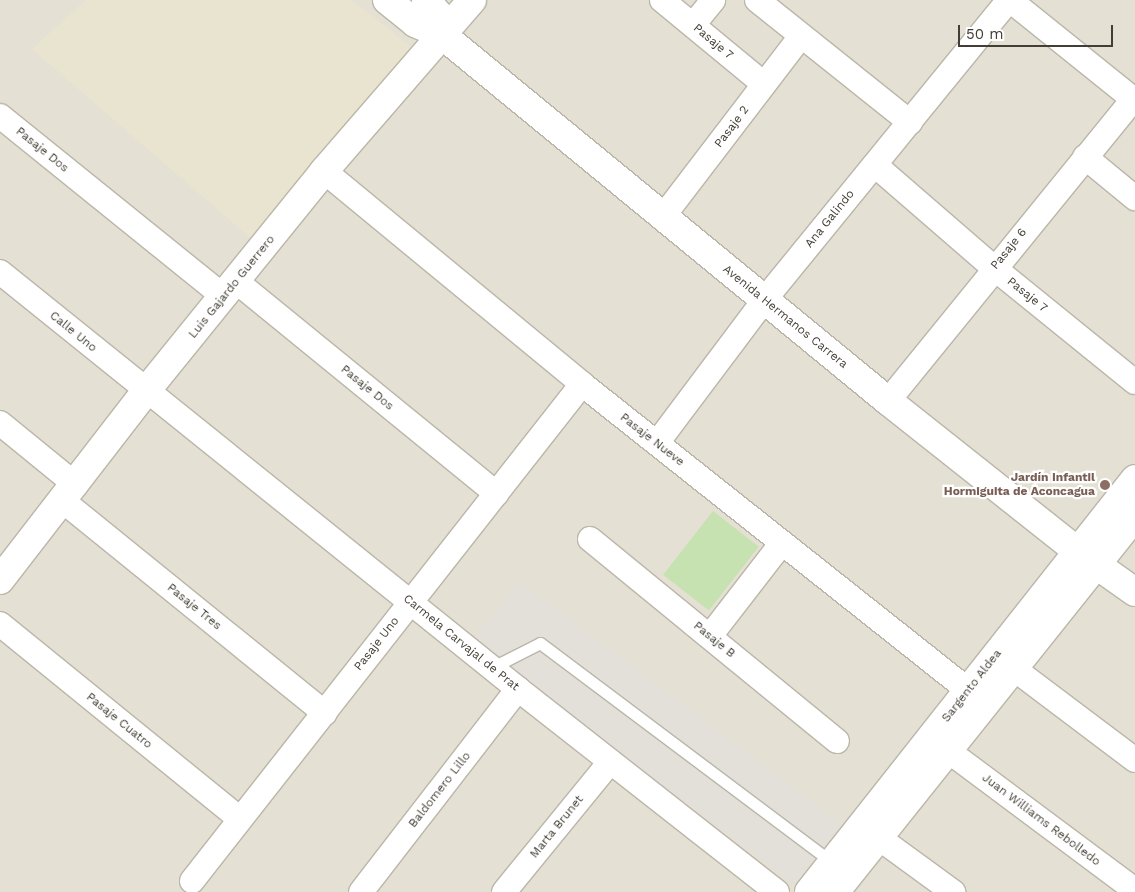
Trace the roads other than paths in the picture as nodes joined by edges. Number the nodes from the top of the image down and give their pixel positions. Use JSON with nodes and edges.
{"nodes":[{"id":1,"x":387,"y":0,"type":"edge"},
{"id":2,"x":426,"y":0,"type":"edge"},
{"id":3,"x":472,"y":0,"type":"edge"},
{"id":4,"x":662,"y":0,"type":"edge"},
{"id":5,"x":713,"y":0,"type":"edge"},
{"id":6,"x":756,"y":0,"type":"edge"},
{"id":7,"x":1009,"y":0,"type":"edge"},
{"id":8,"x":693,"y":25,"type":"junction"},
{"id":9,"x":441,"y":34,"type":"junction"},
{"id":10,"x":801,"y":36,"type":"junction"},
{"id":11,"x":764,"y":84,"type":"junction"},
{"id":12,"x":0,"y":116,"type":"edge"},
{"id":13,"x":910,"y":122,"type":"junction"},
{"id":14,"x":1085,"y":157,"type":"junction"},
{"id":15,"x":875,"y":165,"type":"junction"},
{"id":16,"x":324,"y":172,"type":"junction"},
{"id":17,"x":1135,"y":198,"type":"edge"},
{"id":18,"x":662,"y":218,"type":"junction"},
{"id":19,"x":994,"y":268,"type":"junction"},
{"id":20,"x":0,"y":272,"type":"edge"},
{"id":21,"x":231,"y":289,"type":"junction"},
{"id":22,"x":765,"y":299,"type":"junction"},
{"id":23,"x":1135,"y":382,"type":"edge"},
{"id":24,"x":582,"y":384,"type":"junction"},
{"id":25,"x":146,"y":391,"type":"junction"},
{"id":26,"x":888,"y":401,"type":"junction"},
{"id":27,"x":0,"y":423,"type":"edge"},
{"id":28,"x":657,"y":443,"type":"junction"},
{"id":29,"x":1135,"y":480,"type":"edge"},
{"id":30,"x":70,"y":493,"type":"junction"},
{"id":31,"x":496,"y":494,"type":"junction"},
{"id":32,"x":1135,"y":516,"type":"edge"},
{"id":33,"x":590,"y":539,"type":"dead end"},
{"id":34,"x":782,"y":543,"type":"junction"},
{"id":35,"x":1087,"y":558,"type":"junction"},
{"id":36,"x":0,"y":580,"type":"edge"},
{"id":37,"x":1135,"y":592,"type":"edge"},
{"id":38,"x":410,"y":602,"type":"junction"},
{"id":39,"x":0,"y":624,"type":"edge"},
{"id":40,"x":710,"y":636,"type":"junction"},
{"id":41,"x":491,"y":668,"type":"junction"},
{"id":42,"x":1013,"y":668,"type":"junction"},
{"id":43,"x":518,"y":689,"type":"junction"},
{"id":44,"x":976,"y":696,"type":"junction"},
{"id":45,"x":325,"y":712,"type":"junction"},
{"id":46,"x":837,"y":741,"type":"dead end"},
{"id":47,"x":947,"y":750,"type":"junction"},
{"id":48,"x":1135,"y":760,"type":"edge"},
{"id":49,"x":610,"y":762,"type":"junction"},
{"id":50,"x":239,"y":818,"type":"junction"},
{"id":51,"x":879,"y":838,"type":"junction"},
{"id":52,"x":832,"y":862,"type":"junction"},
{"id":53,"x":192,"y":881,"type":"dead end"},
{"id":54,"x":1135,"y":890,"type":"edge"},
{"id":55,"x":361,"y":892,"type":"edge"},
{"id":56,"x":504,"y":892,"type":"edge"},
{"id":57,"x":777,"y":892,"type":"edge"},
{"id":58,"x":809,"y":892,"type":"edge"},
{"id":59,"x":835,"y":892,"type":"edge"},
{"id":60,"x":953,"y":892,"type":"edge"}],
"edges":[{"from":1,"to":9,"type":"street","name":"Avenida Hermanos Carrera"},
{"from":2,"to":9,"type":"street"},
{"from":3,"to":9,"type":"street","name":"Luis Gajardo Guerrero"},
{"from":4,"to":8,"type":"street","name":"Pasaje 7"},
{"from":5,"to":8,"type":"street"},
{"from":6,"to":10,"type":"street"},
{"from":7,"to":13,"type":"street","name":"Ana Galindo"},
{"from":7,"to":14,"type":"street","name":"Pasaje 6"},
{"from":8,"to":11,"type":"street","name":"Pasaje 7"},
{"from":9,"to":16,"type":"street","name":"Luis Gajardo Guerrero"},
{"from":9,"to":18,"type":"street","name":"Avenida Hermanos Carrera"},
{"from":10,"to":11,"type":"street","name":"Pasaje 2"},
{"from":10,"to":13,"type":"street"},
{"from":11,"to":18,"type":"street","name":"Pasaje 2"},
{"from":12,"to":21,"type":"street","name":"Pasaje Dos"},
{"from":13,"to":15,"type":"street","name":"Ana Galindo"},
{"from":14,"to":17,"type":"street"},
{"from":14,"to":19,"type":"street","name":"Pasaje 6"},
{"from":15,"to":19,"type":"street","name":"Pasaje 7"},
{"from":15,"to":22,"type":"street","name":"Ana Galindo"},
{"from":16,"to":21,"type":"street","name":"Luis Gajardo Guerrero"},
{"from":16,"to":24,"type":"street","name":"Pasaje Nueve"},
{"from":18,"to":22,"type":"street","name":"Avenida Hermanos Carrera"},
{"from":19,"to":23,"type":"street","name":"Pasaje 7"},
{"from":19,"to":26,"type":"street","name":"Pasaje 6"},
{"from":20,"to":25,"type":"street","name":"Calle Uno"},
{"from":21,"to":25,"type":"street","name":"Luis Gajardo Guerrero"},
{"from":21,"to":31,"type":"street","name":"Pasaje Dos"},
{"from":22,"to":26,"type":"street","name":"Avenida Hermanos Carrera"},
{"from":22,"to":28,"type":"street","name":"Ana Galindo"},
{"from":24,"to":28,"type":"street","name":"Pasaje Nueve"},
{"from":24,"to":31,"type":"street","name":"Pasaje Uno"},
{"from":25,"to":30,"type":"street","name":"Luis Gajardo Guerrero"},
{"from":25,"to":38,"type":"street","name":"Carmela Carvajal de Prat"},
{"from":26,"to":35,"type":"street","name":"Avenida Hermanos Carrera"},
{"from":27,"to":30,"type":"street","name":"Pasaje Tres"},
{"from":28,"to":34,"type":"street","name":"Pasaje Nueve"},
{"from":29,"to":35,"type":"street","name":"Sargento Aldea"},
{"from":30,"to":36,"type":"street","name":"Luis Gajardo Guerrero"},
{"from":30,"to":45,"type":"street","name":"Pasaje Tres"},
{"from":31,"to":38,"type":"street","name":"Pasaje Uno"},
{"from":32,"to":35,"type":"street","name":"Sargento Aldea"},
{"from":33,"to":40,"type":"street","name":"Pasaje B"},
{"from":34,"to":40,"type":"street"},
{"from":34,"to":44,"type":"street","name":"Pasaje Nueve"},
{"from":35,"to":37,"type":"street","name":"Avenida Hermanos Carrera"},
{"from":35,"to":42,"type":"street","name":"Sargento Aldea"},
{"from":35,"to":44,"type":"street","name":"Sargento Aldea"},
{"from":38,"to":41,"type":"street","name":"Carmela Carvajal de Prat"},
{"from":38,"to":45,"type":"street","name":"Pasaje Uno"},
{"from":39,"to":50,"type":"street","name":"Pasaje Cuatro"},
{"from":40,"to":46,"type":"street","name":"Pasaje B"},
{"from":41,"to":43,"type":"street","name":"Carmela Carvajal de Prat"},
{"from":41,"to":52,"type":"lane"},
{"from":42,"to":44,"type":"street","name":"Sargento Aldea"},
{"from":42,"to":48,"type":"street"},
{"from":43,"to":49,"type":"street","name":"Carmela Carvajal de Prat"},
{"from":43,"to":55,"type":"street","name":"Baldomero Lillo"},
{"from":44,"to":47,"type":"street","name":"Sargento Aldea"},
{"from":44,"to":52,"type":"street","name":"Sargento Aldea"},
{"from":45,"to":50,"type":"street","name":"Pasaje Uno"},
{"from":47,"to":51,"type":"street","name":"Sargento Aldea"},
{"from":47,"to":54,"type":"street","name":"Juan Williams Rebolledo"},
{"from":49,"to":56,"type":"street","name":"Marta Brunet"},
{"from":49,"to":57,"type":"street","name":"Carmela Carvajal de Prat"},
{"from":50,"to":53,"type":"street","name":"Pasaje Uno"},
{"from":51,"to":59,"type":"street","name":"Sargento Aldea"},
{"from":51,"to":60,"type":"street"},
{"from":52,"to":58,"type":"street","name":"Sargento Aldea"}]}
